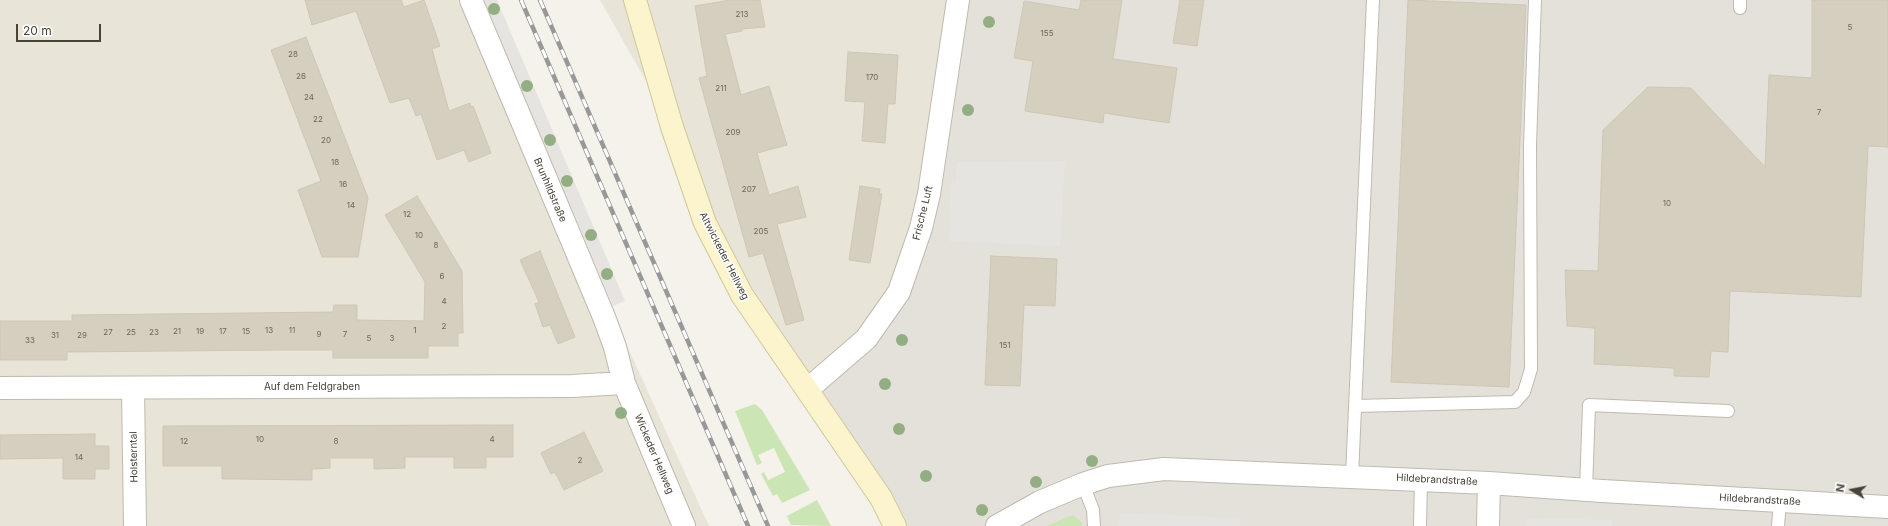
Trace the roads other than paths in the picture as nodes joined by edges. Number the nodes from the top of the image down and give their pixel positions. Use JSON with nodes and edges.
{"nodes":[{"id":1,"x":471,"y":0,"type":"edge"},
{"id":2,"x":635,"y":0,"type":"edge"},
{"id":3,"x":958,"y":0,"type":"edge"},
{"id":4,"x":1373,"y":0,"type":"edge"},
{"id":5,"x":1535,"y":0,"type":"edge"},
{"id":6,"x":624,"y":382,"type":"junction"},
{"id":7,"x":0,"y":388,"type":"edge"},
{"id":8,"x":133,"y":388,"type":"junction"},
{"id":9,"x":808,"y":389,"type":"junction"},
{"id":10,"x":1355,"y":406,"type":"junction"},
{"id":11,"x":1728,"y":411,"type":"dead end"},
{"id":12,"x":1352,"y":476,"type":"junction"},
{"id":13,"x":1422,"y":479,"type":"junction"},
{"id":14,"x":1489,"y":482,"type":"junction"},
{"id":15,"x":1083,"y":484,"type":"junction"},
{"id":16,"x":1586,"y":490,"type":"junction"},
{"id":17,"x":1780,"y":501,"type":"junction"},
{"id":18,"x":1888,"y":507,"type":"edge"},
{"id":19,"x":135,"y":526,"type":"edge"},
{"id":20,"x":684,"y":526,"type":"edge"},
{"id":21,"x":895,"y":526,"type":"edge"},
{"id":22,"x":996,"y":526,"type":"edge"},
{"id":23,"x":1094,"y":526,"type":"edge"},
{"id":24,"x":1420,"y":526,"type":"edge"},
{"id":25,"x":1488,"y":526,"type":"edge"},
{"id":26,"x":1778,"y":526,"type":"edge"}],
"edges":[{"from":1,"to":6,"type":"street","name":"Brunhildstraße"},
{"from":2,"to":9,"type":"main road","name":"Altwickeder Hellweg"},
{"from":3,"to":9,"type":"street","name":"Frische Luft"},
{"from":4,"to":10,"type":"lane"},
{"from":5,"to":10,"type":"lane"},
{"from":6,"to":8,"type":"street","name":"Auf dem Feldgraben"},
{"from":6,"to":20,"type":"street","name":"Wickeder Hellweg"},
{"from":7,"to":8,"type":"street","name":"Auf dem Feldgraben"},
{"from":8,"to":19,"type":"street","name":"Holsterntal"},
{"from":9,"to":21,"type":"main road","name":"Altwickeder Hellweg"},
{"from":10,"to":12,"type":"lane"},
{"from":11,"to":16,"type":"lane"},
{"from":12,"to":13,"type":"street","name":"Hildebrandstraße"},
{"from":12,"to":15,"type":"street","name":"Hildebrandstraße"},
{"from":13,"to":14,"type":"street","name":"Hildebrandstraße"},
{"from":13,"to":24,"type":"lane"},
{"from":14,"to":16,"type":"street","name":"Hildebrandstraße"},
{"from":14,"to":25,"type":"street"},
{"from":15,"to":22,"type":"street","name":"Hildebrandstraße"},
{"from":15,"to":23,"type":"lane"},
{"from":16,"to":17,"type":"street","name":"Hildebrandstraße"},
{"from":17,"to":18,"type":"street","name":"Hildebrandstraße"},
{"from":17,"to":26,"type":"lane"}]}
